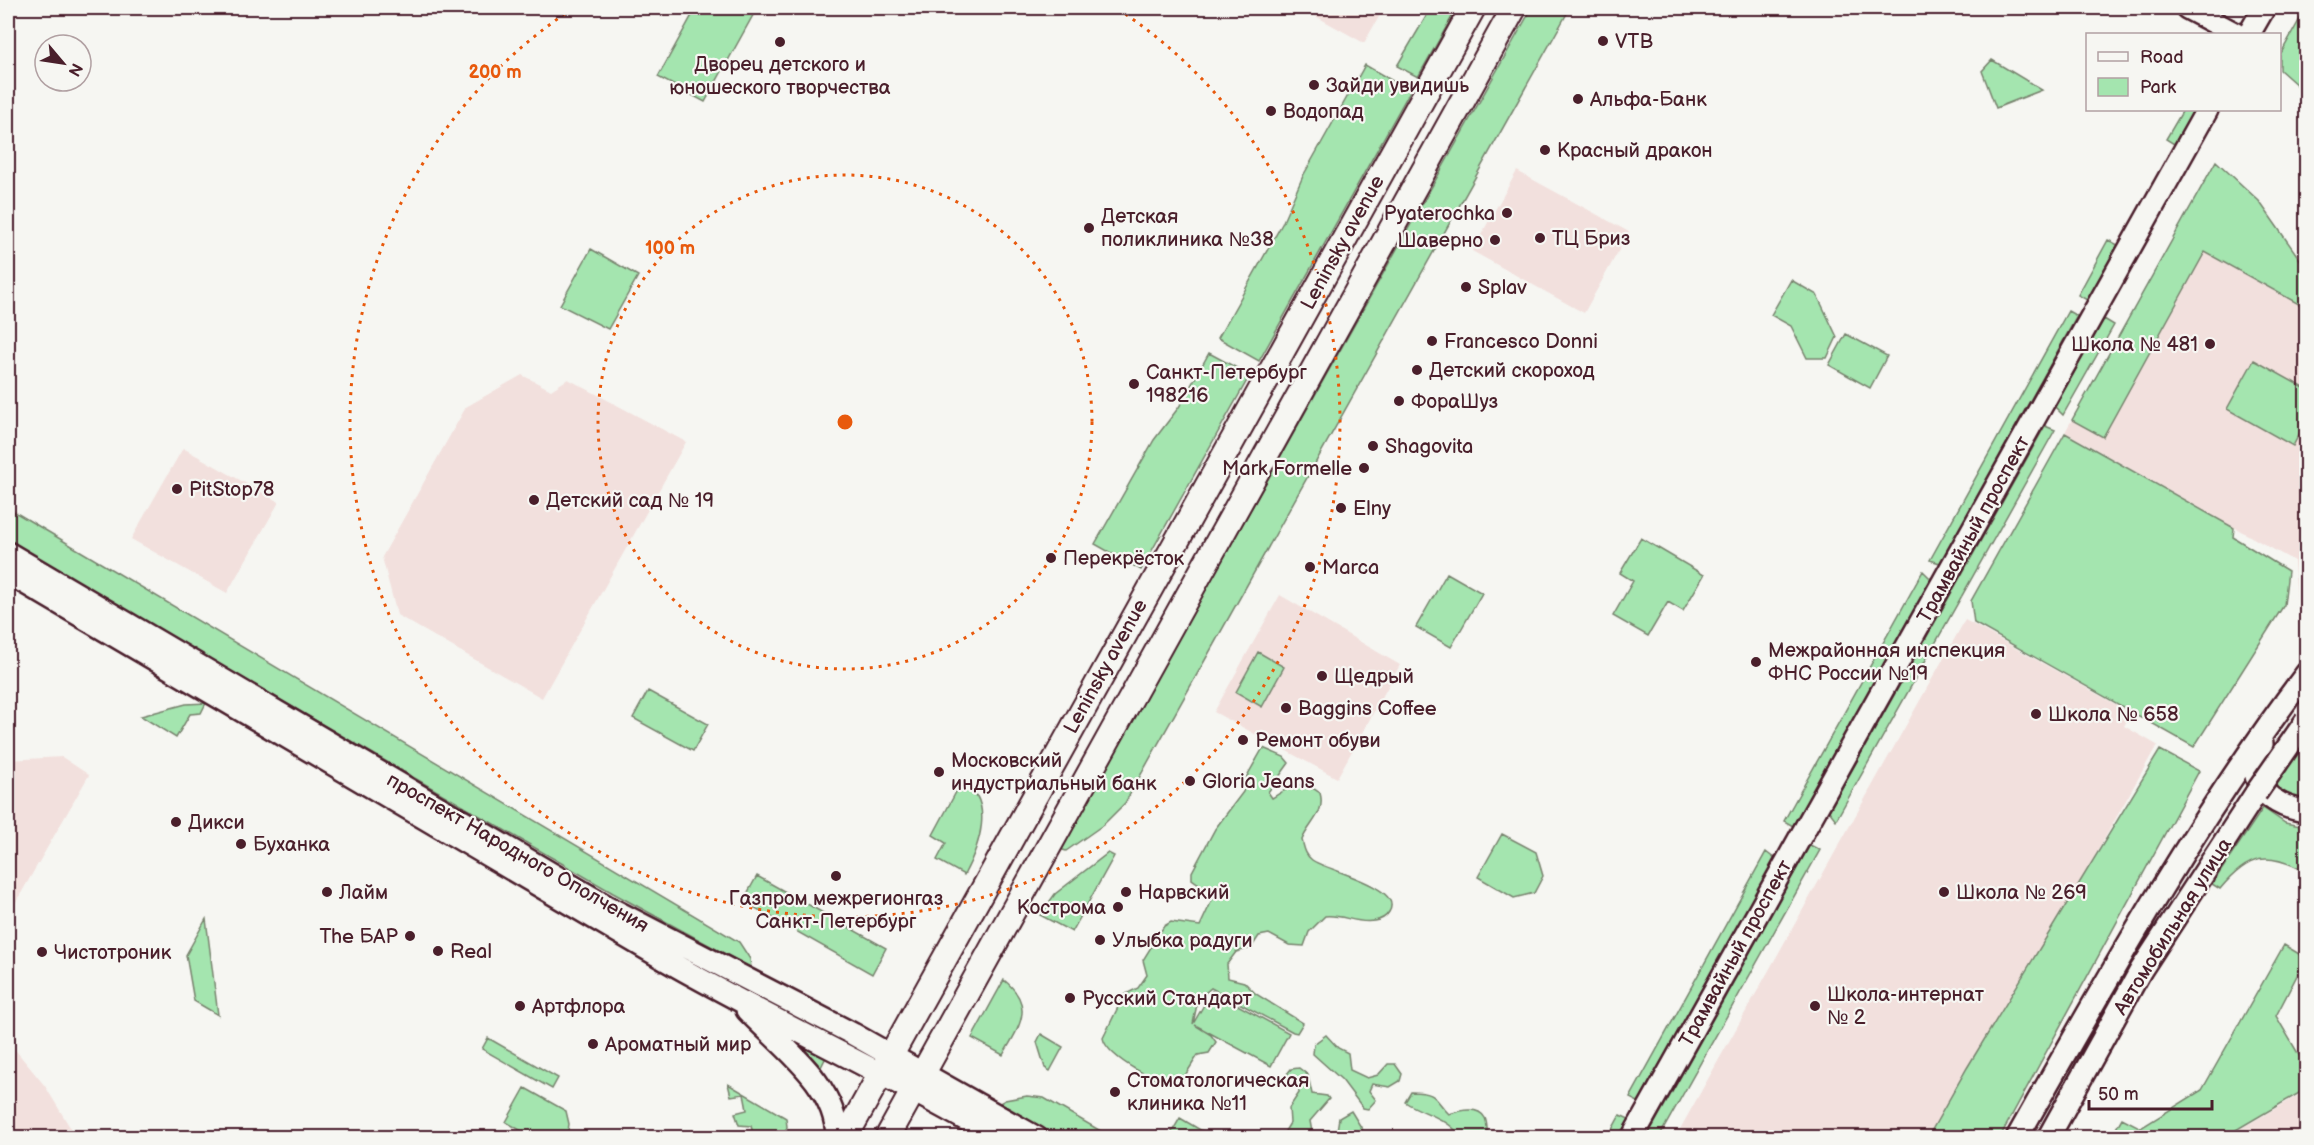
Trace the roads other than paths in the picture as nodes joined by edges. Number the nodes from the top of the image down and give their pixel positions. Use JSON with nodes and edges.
{"nodes":[{"id":1,"x":1473,"y":8,"type":"edge"},
{"id":2,"x":1514,"y":8,"type":"edge"},
{"id":3,"x":2187,"y":8,"type":"edge"},
{"id":4,"x":2265,"y":8,"type":"edge"},
{"id":5,"x":2234,"y":33,"type":"edge"},
{"id":6,"x":2250,"y":33,"type":"edge"},
{"id":7,"x":2206,"y":111,"type":"edge"},
{"id":8,"x":8,"y":553,"type":"edge"},
{"id":9,"x":8,"y":573,"type":"edge"},
{"id":10,"x":2307,"y":674,"type":"edge"},
{"id":11,"x":2273,"y":717,"type":"junction"},
{"id":12,"x":2307,"y":721,"type":"edge"},
{"id":13,"x":2307,"y":810,"type":"edge"},
{"id":14,"x":741,"y":1003,"type":"junction"},
{"id":15,"x":884,"y":1062,"type":"junction"},
{"id":16,"x":918,"y":1080,"type":"junction"},
{"id":17,"x":837,"y":1137,"type":"edge"},
{"id":18,"x":845,"y":1137,"type":"edge"},
{"id":19,"x":887,"y":1137,"type":"edge"},
{"id":20,"x":998,"y":1137,"type":"edge"},
{"id":21,"x":1037,"y":1137,"type":"edge"},
{"id":22,"x":1632,"y":1137,"type":"edge"},
{"id":23,"x":2017,"y":1137,"type":"edge"},
{"id":24,"x":2048,"y":1137,"type":"edge"}],
"edges":[{"from":1,"to":15,"type":"main road","name":"Leninsky avenue"},
{"from":2,"to":16,"type":"main road","name":"Leninsky avenue"},
{"from":3,"to":5,"type":"main road"},
{"from":4,"to":6,"type":"main road"},
{"from":7,"to":22,"type":"main road","name":"Трамвайный проспект"},
{"from":8,"to":15,"type":"main road","name":"проспект Народного Ополчения"},
{"from":9,"to":14,"type":"main road","name":"проспект Народного Ополчения"},
{"from":10,"to":11,"type":"main road"},
{"from":11,"to":13,"type":"main road"},
{"from":11,"to":23,"type":"main road","name":"Автомобильная улица"},
{"from":12,"to":24,"type":"main road","name":"Автомобильная улица","bridge":true},
{"from":14,"to":15,"type":"main road","name":"проспект Народного Ополчения"},
{"from":14,"to":17,"type":"main road"},
{"from":15,"to":16,"type":"main road","name":"проспект Народного Ополчения"},
{"from":15,"to":18,"type":"main road","name":"Leninsky avenue"},
{"from":16,"to":19,"type":"main road","name":"Leninsky avenue"},
{"from":16,"to":20,"type":"main road","name":"проспект Народного Ополчения"},
{"from":16,"to":21,"type":"main road","name":"проспект Народного Ополчения"}]}
